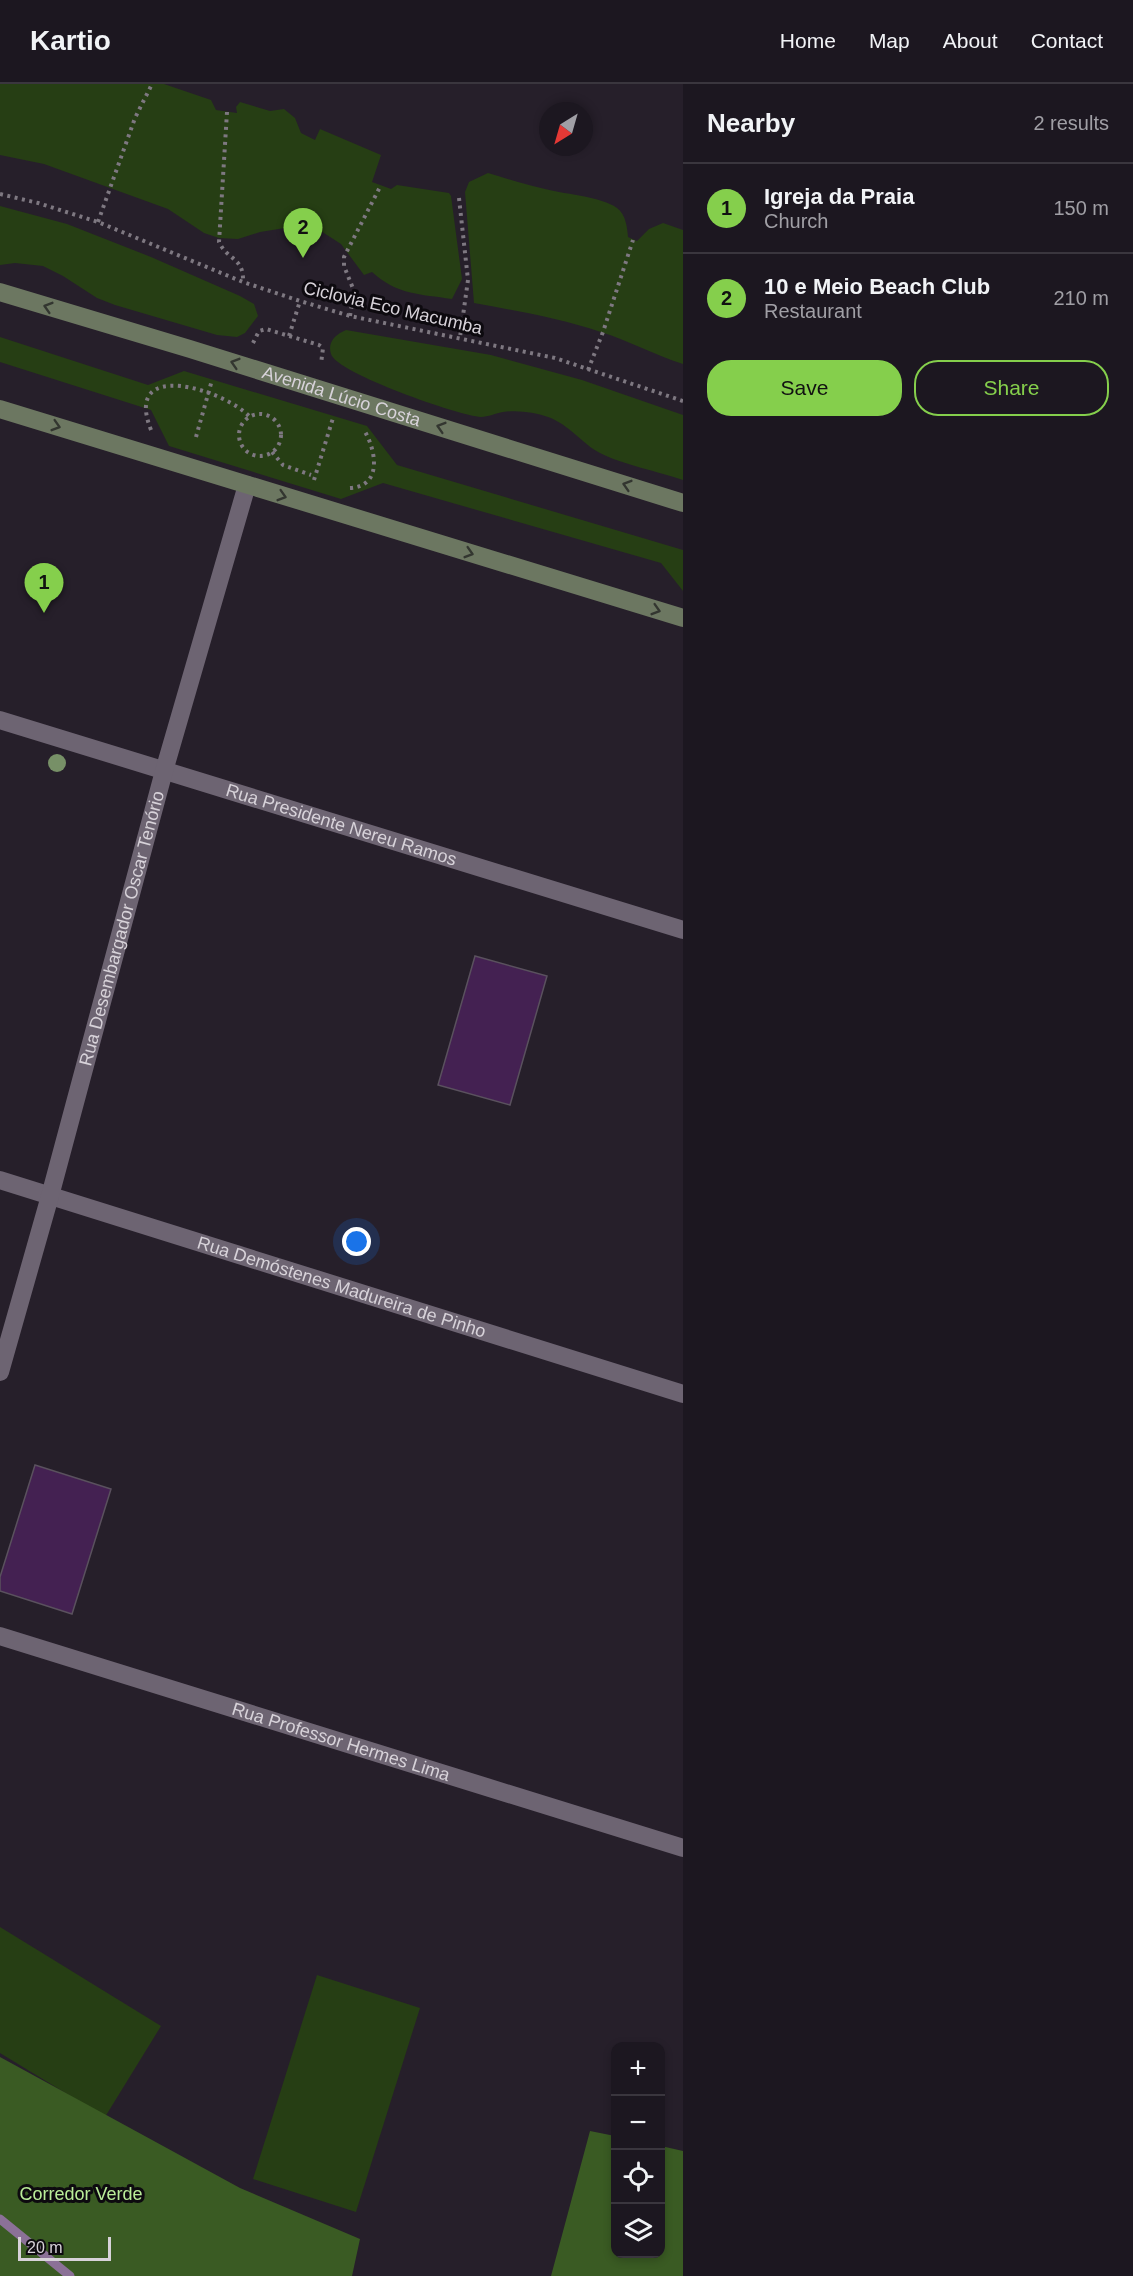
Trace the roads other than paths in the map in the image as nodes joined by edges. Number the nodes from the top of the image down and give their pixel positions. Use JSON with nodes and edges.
{"nodes":[{"id":1,"x":0,"y":292,"type":"edge"},
{"id":2,"x":0,"y":409,"type":"edge"},
{"id":3,"x":247,"y":485,"type":"junction"},
{"id":4,"x":683,"y":503,"type":"edge"},
{"id":5,"x":683,"y":618,"type":"edge"},
{"id":6,"x":0,"y":720,"type":"edge"},
{"id":7,"x":164,"y":771,"type":"junction"},
{"id":8,"x":683,"y":930,"type":"edge"},
{"id":9,"x":0,"y":1180,"type":"edge"},
{"id":10,"x":50,"y":1196,"type":"junction"},
{"id":11,"x":0,"y":1372,"type":"edge"},
{"id":12,"x":683,"y":1394,"type":"edge"},
{"id":13,"x":0,"y":1636,"type":"edge"},
{"id":14,"x":683,"y":1848,"type":"edge"}],
"edges":[{"from":4,"to":1,"type":"main road","name":"Avenida Lúcio Costa","one_way":true},
{"from":2,"to":3,"type":"main road","one_way":true},
{"from":3,"to":5,"type":"main road","one_way":true},
{"from":3,"to":7,"type":"street","name":"Rua Desembargador Oscar Tenório"},
{"from":6,"to":7,"type":"street","name":"Rua Presidente Nereu Ramos"},
{"from":7,"to":8,"type":"street","name":"Rua Presidente Nereu Ramos"},
{"from":7,"to":10,"type":"street","name":"Rua Desembargador Oscar Tenório"},
{"from":9,"to":10,"type":"street","name":"Rua Demóstenes Madureira de Pinho"},
{"from":10,"to":11,"type":"street","name":"Rua Desembargador Oscar Tenório"},
{"from":10,"to":12,"type":"street","name":"Rua Demóstenes Madureira de Pinho"},
{"from":13,"to":14,"type":"street","name":"Rua Professor Hermes Lima"}]}
